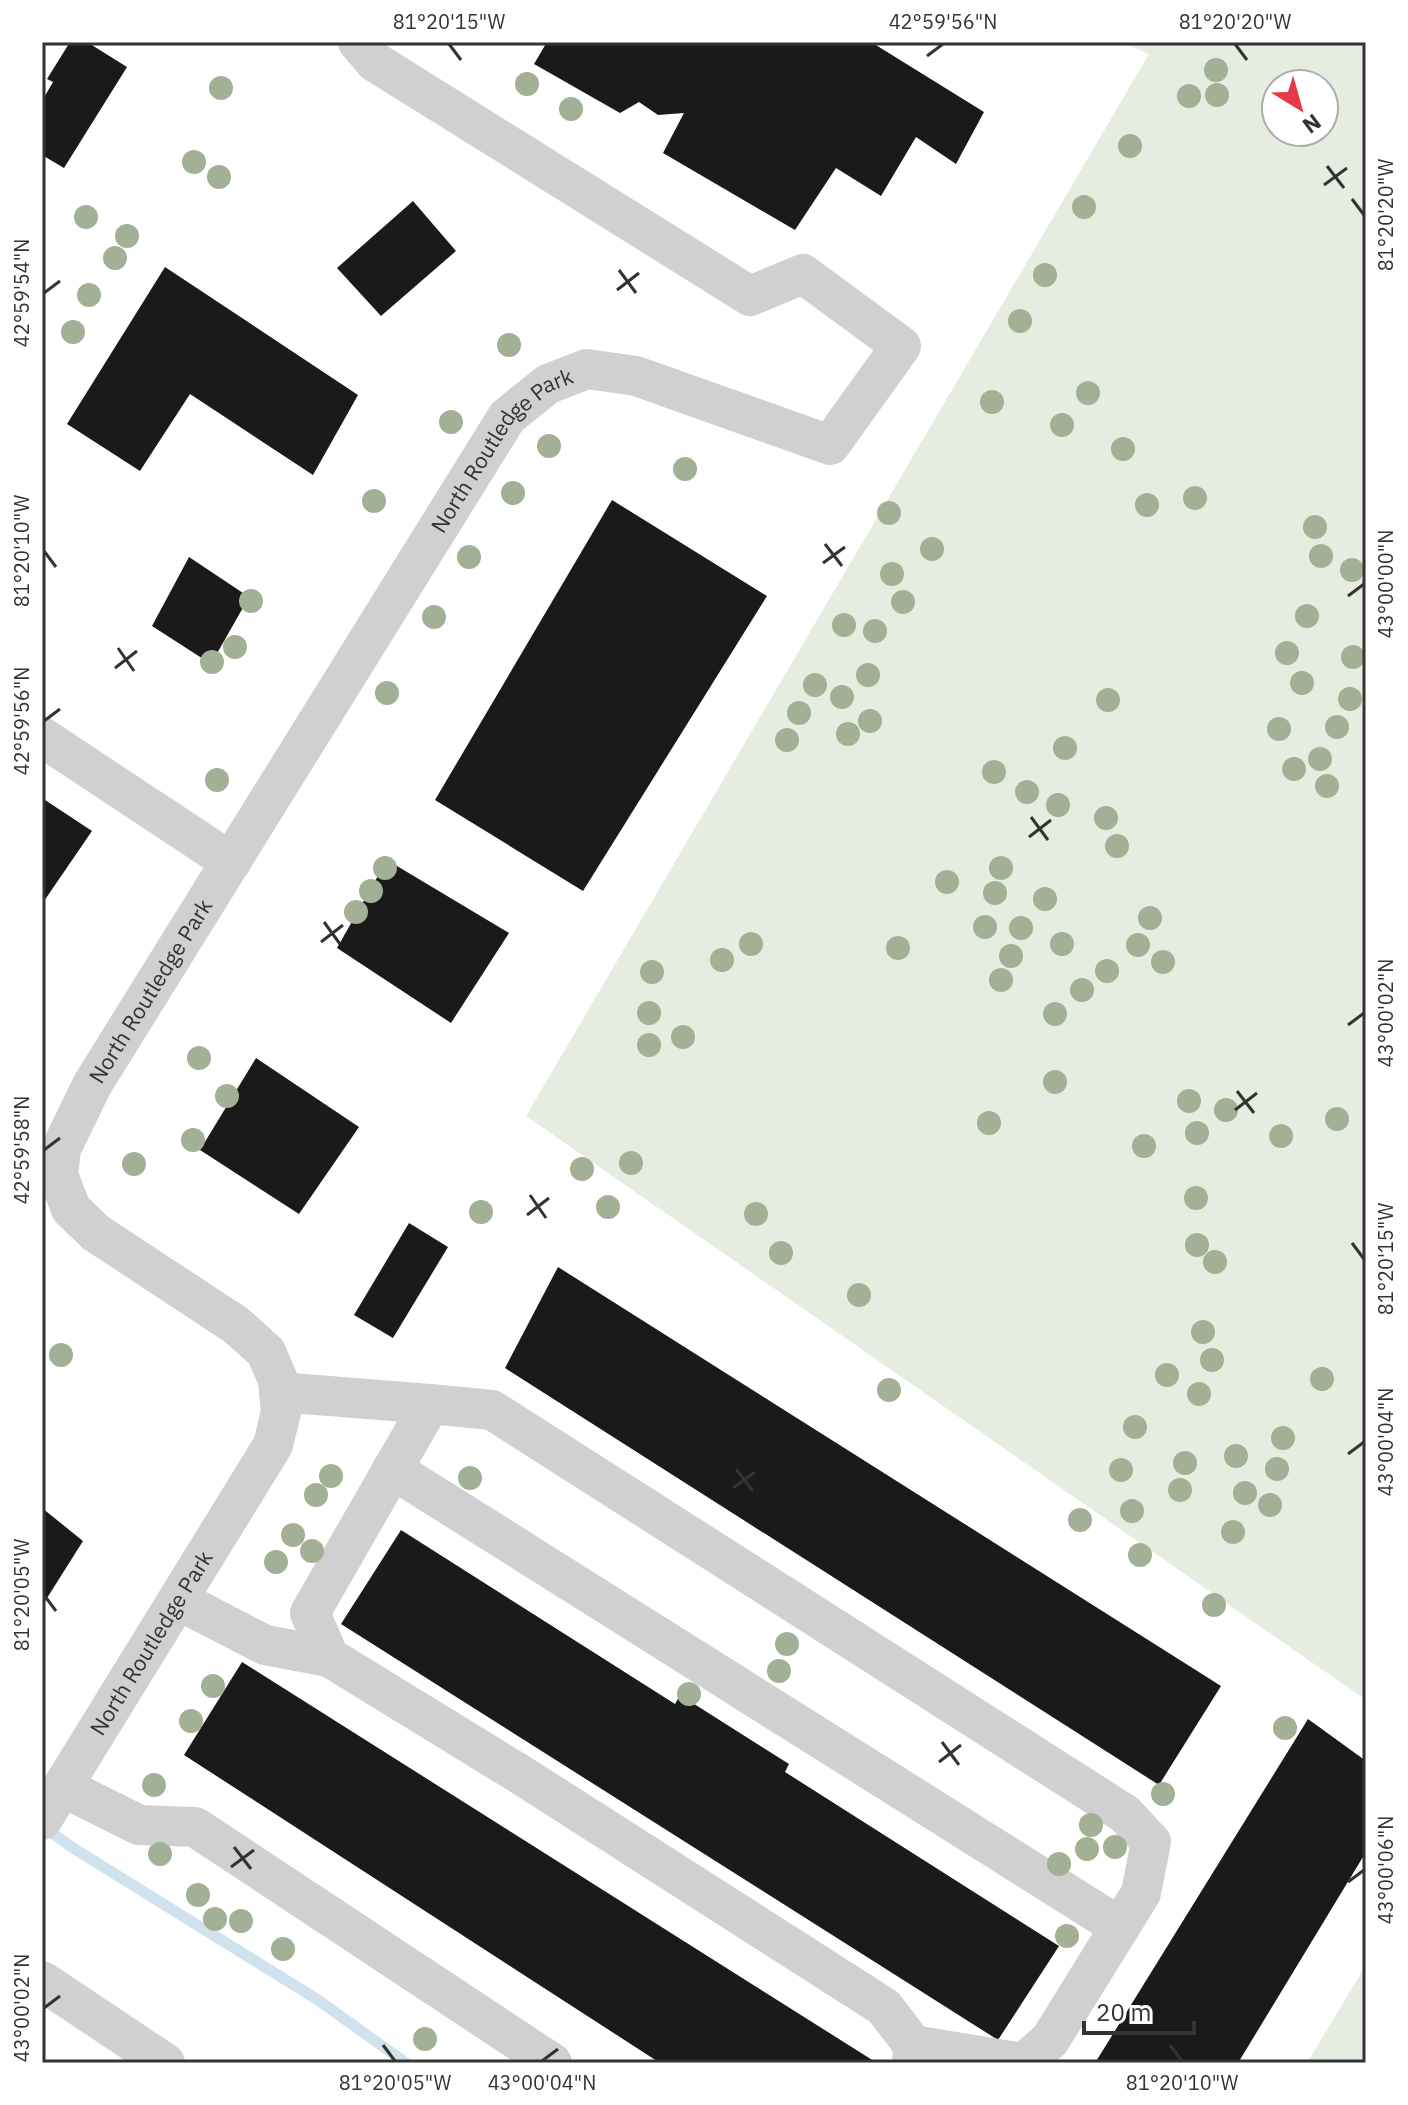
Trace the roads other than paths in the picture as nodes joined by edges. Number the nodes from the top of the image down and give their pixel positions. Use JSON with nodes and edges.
{"nodes":[{"id":1,"x":358,"y":42,"type":"edge"},
{"id":2,"x":42,"y":737,"type":"edge"},
{"id":3,"x":231,"y":862,"type":"junction"},
{"id":4,"x":279,"y":1392,"type":"junction"},
{"id":5,"x":430,"y":1404,"type":"junction"},
{"id":6,"x":392,"y":1469,"type":"junction"},
{"id":7,"x":178,"y":1600,"type":"junction"},
{"id":8,"x":329,"y":1657,"type":"junction"},
{"id":9,"x":52,"y":1803,"type":"edge"},
{"id":10,"x":1120,"y":1927,"type":"junction"},
{"id":11,"x":42,"y":1981,"type":"edge"},
{"id":12,"x":913,"y":2054,"type":"edge"},
{"id":13,"x":165,"y":2063,"type":"edge"},
{"id":14,"x":552,"y":2063,"type":"edge"},
{"id":15,"x":1023,"y":2063,"type":"edge"}],
"edges":[{"from":1,"to":3,"type":"street","name":"North Routledge Park"},
{"from":2,"to":3,"type":"street"},
{"from":3,"to":4,"type":"street","name":"North Routledge Park"},
{"from":4,"to":5,"type":"street"},
{"from":4,"to":7,"type":"street","name":"North Routledge Park"},
{"from":5,"to":6,"type":"street"},
{"from":5,"to":10,"type":"street"},
{"from":6,"to":8,"type":"street"},
{"from":6,"to":10,"type":"street"},
{"from":7,"to":8,"type":"street"},
{"from":7,"to":9,"type":"street","name":"North Routledge Park"},
{"from":8,"to":12,"type":"street"},
{"from":9,"to":14,"type":"street"},
{"from":10,"to":15,"type":"street"},
{"from":11,"to":13,"type":"street"},
{"from":12,"to":15,"type":"street"}]}
